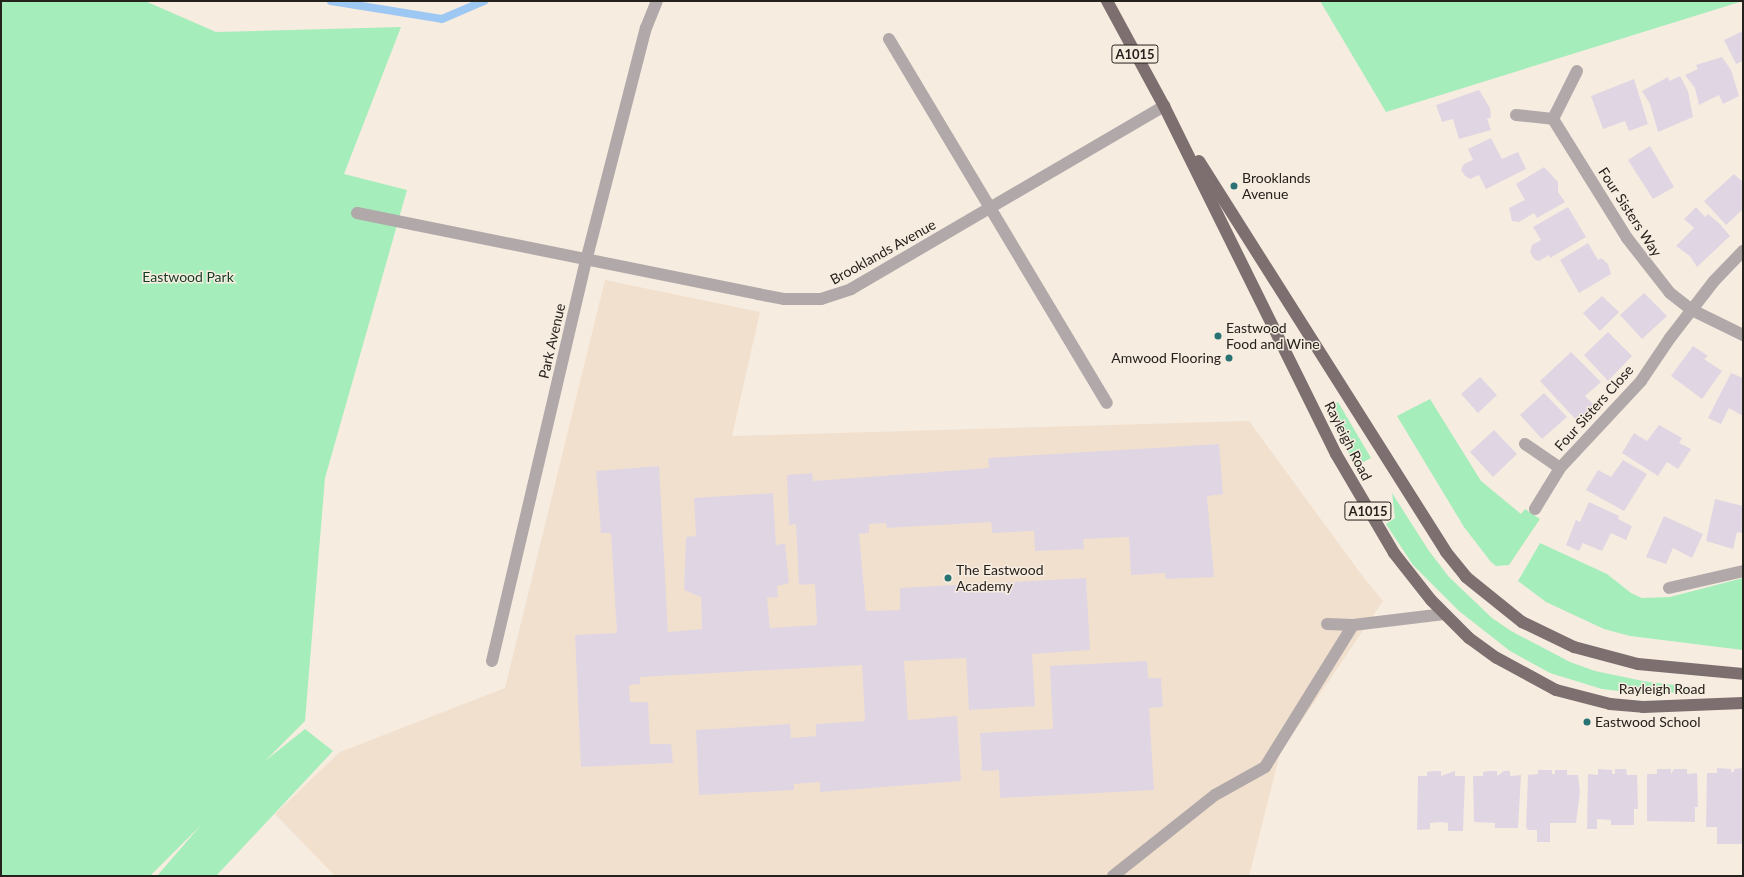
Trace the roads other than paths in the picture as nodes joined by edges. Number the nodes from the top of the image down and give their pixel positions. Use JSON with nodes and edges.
{"nodes":[{"id":1,"x":657,"y":1,"type":"edge"},
{"id":2,"x":1107,"y":1,"type":"edge"},
{"id":3,"x":889,"y":39,"type":"dead end"},
{"id":4,"x":1577,"y":71,"type":"dead end"},
{"id":5,"x":1164,"y":106,"type":"junction"},
{"id":6,"x":1516,"y":115,"type":"dead end"},
{"id":7,"x":1553,"y":119,"type":"junction"},
{"id":8,"x":991,"y":208,"type":"junction"},
{"id":9,"x":357,"y":213,"type":"dead end"},
{"id":10,"x":1743,"y":251,"type":"edge"},
{"id":11,"x":586,"y":261,"type":"junction"},
{"id":12,"x":1692,"y":310,"type":"junction"},
{"id":13,"x":1743,"y":335,"type":"edge"},
{"id":14,"x":1107,"y":403,"type":"dead end"},
{"id":15,"x":1524,"y":444,"type":"dead end"},
{"id":16,"x":1560,"y":468,"type":"junction"},
{"id":17,"x":1535,"y":509,"type":"dead end"},
{"id":18,"x":1743,"y":571,"type":"edge"},
{"id":19,"x":1669,"y":588,"type":"dead end"},
{"id":20,"x":1444,"y":614,"type":"junction"},
{"id":21,"x":1327,"y":624,"type":"dead end"},
{"id":22,"x":1353,"y":625,"type":"junction"},
{"id":23,"x":492,"y":661,"type":"dead end"},
{"id":24,"x":1743,"y":674,"type":"edge"},
{"id":25,"x":1743,"y":703,"type":"edge"},
{"id":26,"x":1113,"y":876,"type":"edge"}],
"edges":[{"from":1,"to":11,"type":"street","name":"Park Avenue"},
{"from":2,"to":5,"type":"main road","name":"Rayleigh Road","number":"A1015"},
{"from":3,"to":8,"type":"street"},
{"from":4,"to":7,"type":"street"},
{"from":5,"to":8,"type":"street","name":"Brooklands Avenue"},
{"from":5,"to":20,"type":"main road","name":"Rayleigh Road","number":"A1015"},
{"from":5,"to":24,"type":"main road","name":"Rayleigh Road","number":"A1015"},
{"from":6,"to":7,"type":"street"},
{"from":7,"to":12,"type":"street","name":"Four Sisters Way"},
{"from":8,"to":11,"type":"street","name":"Brooklands Avenue"},
{"from":8,"to":14,"type":"street"},
{"from":9,"to":11,"type":"street","name":"Brooklands Avenue"},
{"from":10,"to":12,"type":"street","name":"Four Sisters Close"},
{"from":11,"to":23,"type":"street","name":"Park Avenue"},
{"from":12,"to":13,"type":"street","name":"Four Sisters Way"},
{"from":12,"to":16,"type":"street","name":"Four Sisters Close"},
{"from":15,"to":16,"type":"street"},
{"from":16,"to":17,"type":"street","name":"Four Sisters Close"},
{"from":18,"to":19,"type":"street"},
{"from":20,"to":22,"type":"street"},
{"from":20,"to":25,"type":"main road","name":"Rayleigh Road","number":"A1015"},
{"from":21,"to":22,"type":"street"},
{"from":22,"to":26,"type":"street"}]}
